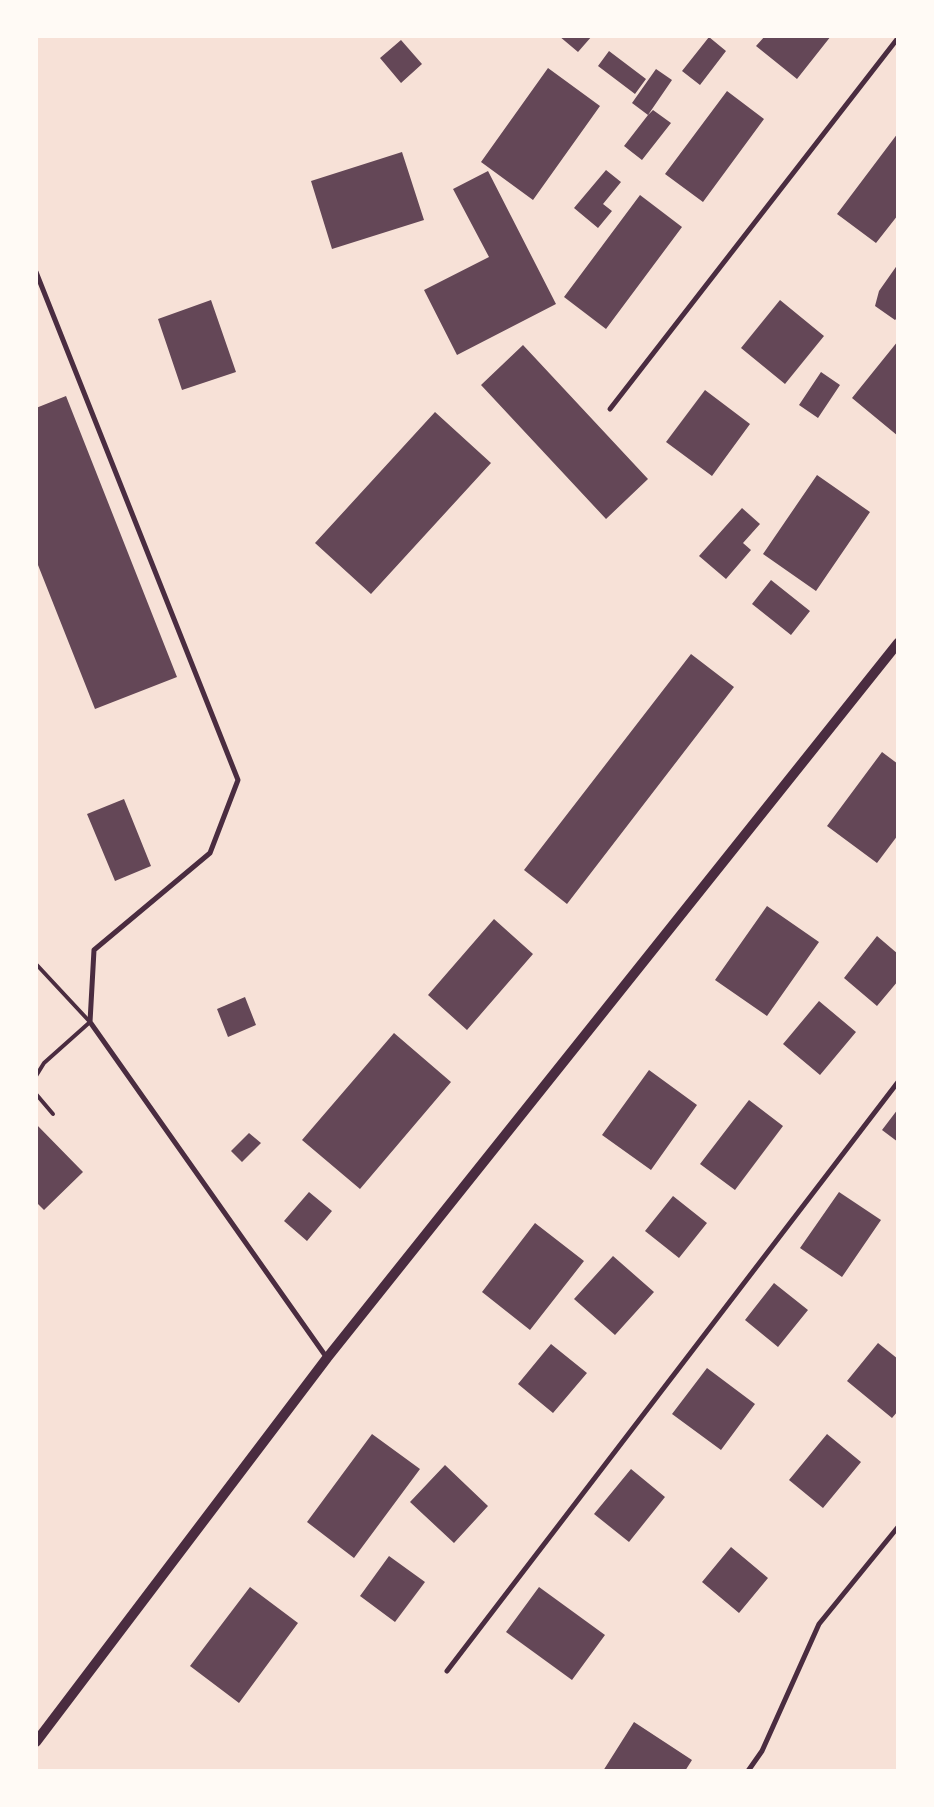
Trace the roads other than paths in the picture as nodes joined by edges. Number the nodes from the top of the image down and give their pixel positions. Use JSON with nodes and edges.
{"nodes":[{"id":1,"x":898,"y":38,"type":"edge"},
{"id":2,"x":36,"y":272,"type":"edge"},
{"id":3,"x":42,"y":287,"type":"junction"},
{"id":4,"x":36,"y":289,"type":"edge"},
{"id":5,"x":610,"y":409,"type":"dead end"},
{"id":6,"x":897,"y":645,"type":"edge"},
{"id":7,"x":37,"y":966,"type":"edge"},
{"id":8,"x":90,"y":1022,"type":"junction"},
{"id":9,"x":36,"y":1076,"type":"edge"},
{"id":10,"x":898,"y":1082,"type":"edge"},
{"id":11,"x":36,"y":1094,"type":"edge"},
{"id":12,"x":53,"y":1114,"type":"dead end"},
{"id":13,"x":327,"y":1358,"type":"junction"},
{"id":14,"x":898,"y":1527,"type":"edge"},
{"id":15,"x":447,"y":1671,"type":"dead end"},
{"id":16,"x":36,"y":1742,"type":"edge"},
{"id":17,"x":748,"y":1771,"type":"edge"}],
"edges":[{"from":1,"to":5,"type":"street"},
{"from":2,"to":3,"type":"street"},
{"from":3,"to":4,"type":"lane"},
{"from":3,"to":8,"type":"street"},
{"from":6,"to":13,"type":"main road"},
{"from":7,"to":8,"type":"lane"},
{"from":8,"to":9,"type":"lane"},
{"from":8,"to":13,"type":"street"},
{"from":10,"to":15,"type":"street"},
{"from":11,"to":12,"type":"lane"},
{"from":13,"to":16,"type":"main road"},
{"from":14,"to":17,"type":"street"}]}
